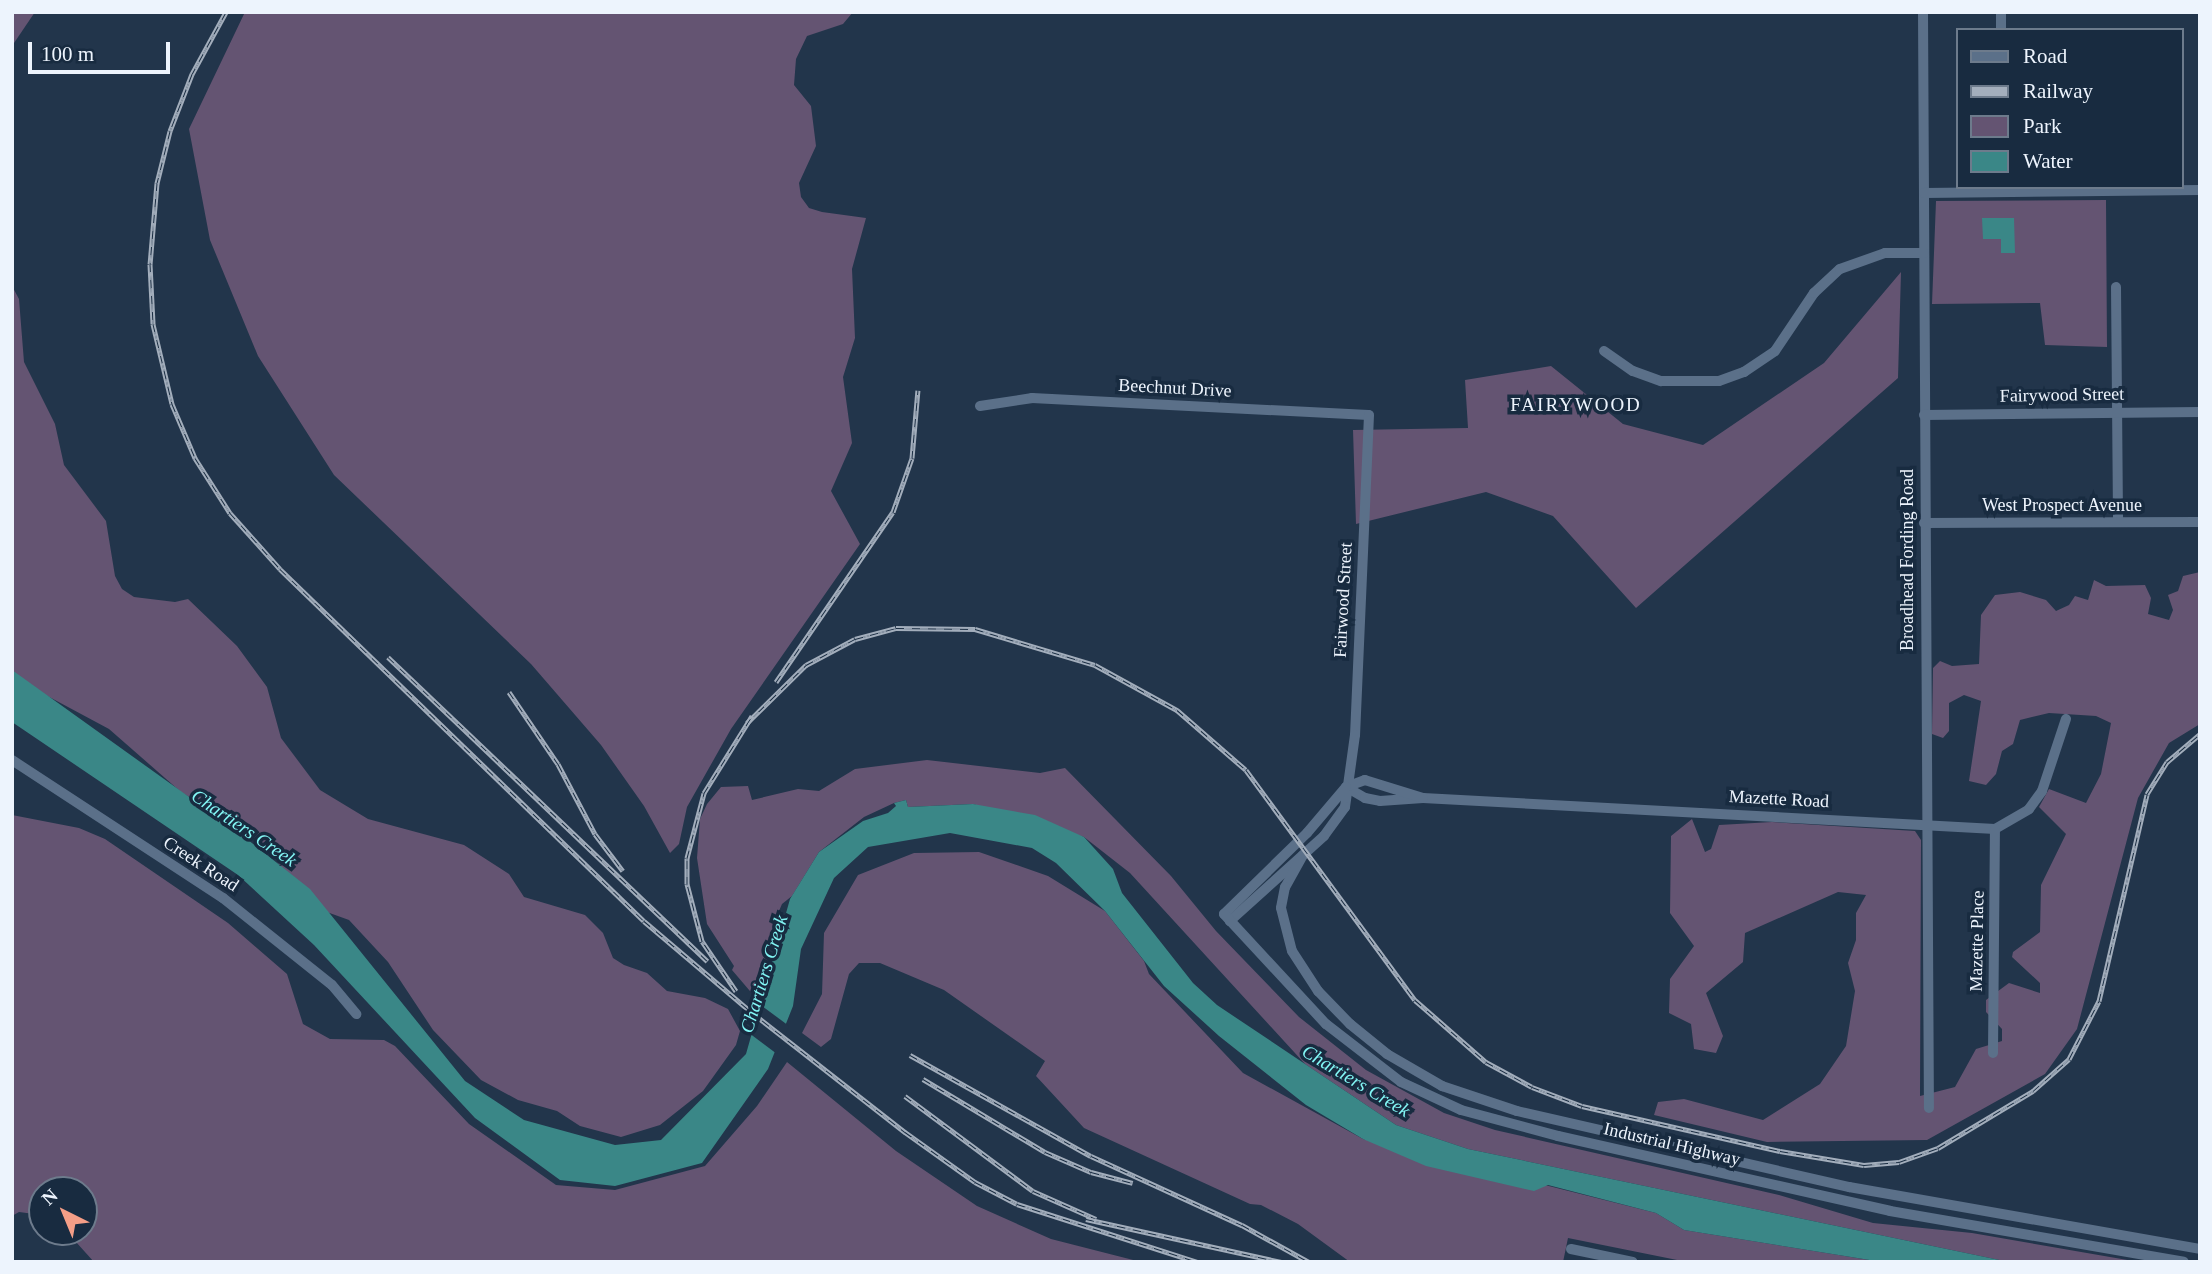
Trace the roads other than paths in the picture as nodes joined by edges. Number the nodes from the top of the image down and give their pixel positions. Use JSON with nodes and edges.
{"nodes":[{"id":1,"x":1923,"y":12,"type":"edge"},
{"id":2,"x":2000,"y":190,"type":"edge"},
{"id":3,"x":2200,"y":190,"type":"edge"},
{"id":4,"x":1924,"y":193,"type":"junction"},
{"id":5,"x":1924,"y":253,"type":"junction"},
{"id":6,"x":2116,"y":287,"type":"dead end"},
{"id":7,"x":1604,"y":351,"type":"dead end"},
{"id":8,"x":980,"y":406,"type":"dead end"},
{"id":9,"x":2117,"y":412,"type":"junction"},
{"id":10,"x":2200,"y":412,"type":"edge"},
{"id":11,"x":1369,"y":415,"type":"joint"},
{"id":12,"x":1924,"y":415,"type":"junction"},
{"id":13,"x":2118,"y":522,"type":"junction"},
{"id":14,"x":2200,"y":522,"type":"edge"},
{"id":15,"x":1924,"y":523,"type":"junction"},
{"id":16,"x":2066,"y":719,"type":"dead end"},
{"id":17,"x":12,"y":760,"type":"edge"},
{"id":18,"x":1346,"y":787,"type":"junction"},
{"id":19,"x":1423,"y":798,"type":"junction"},
{"id":20,"x":1926,"y":822,"type":"junction"},
{"id":21,"x":1995,"y":829,"type":"junction"},
{"id":22,"x":1303,"y":855,"type":"junction"},
{"id":23,"x":1227,"y":918,"type":"junction"},
{"id":24,"x":356,"y":1014,"type":"dead end"},
{"id":25,"x":1993,"y":1053,"type":"dead end"},
{"id":26,"x":1930,"y":1108,"type":"dead end"},
{"id":27,"x":1571,"y":1249,"type":"dead end"},
{"id":28,"x":2200,"y":1249,"type":"edge"},
{"id":29,"x":1633,"y":1262,"type":"edge"},
{"id":30,"x":2184,"y":1262,"type":"edge"}],
"edges":[{"from":1,"to":4,"type":"street","name":"Broadhead Fording Road"},
{"from":2,"to":3,"type":"street"},
{"from":2,"to":4,"type":"street"},
{"from":4,"to":5,"type":"street","name":"Broadhead Fording Road"},
{"from":5,"to":7,"type":"street"},
{"from":5,"to":12,"type":"street","name":"Broadhead Fording Road"},
{"from":6,"to":9,"type":"street"},
{"from":8,"to":11,"type":"street","name":"Beechnut Drive"},
{"from":9,"to":10,"type":"street","name":"Fairywood Street"},
{"from":9,"to":12,"type":"street","name":"Fairywood Street"},
{"from":9,"to":13,"type":"street"},
{"from":11,"to":18,"type":"street","name":"Fairwood Street"},
{"from":12,"to":15,"type":"street","name":"Broadhead Fording Road"},
{"from":13,"to":14,"type":"street","name":"West Prospect Avenue"},
{"from":13,"to":15,"type":"street","name":"West Prospect Avenue"},
{"from":15,"to":20,"type":"street","name":"Broadhead Fording Road"},
{"from":16,"to":21,"type":"street"},
{"from":17,"to":24,"type":"street","name":"Creek Road"},
{"from":18,"to":19,"type":"street","name":"Mazette Road"},
{"from":18,"to":19,"type":"street","name":"Mazette Road"},
{"from":18,"to":22,"type":"street","name":"Fairwood Street"},
{"from":18,"to":23,"type":"street","name":"Fairwood Street"},
{"from":19,"to":20,"type":"street","name":"Mazette Road"},
{"from":20,"to":21,"type":"street","name":"Mazette Road"},
{"from":20,"to":26,"type":"street","name":"Broadhead Fording Road"},
{"from":21,"to":25,"type":"street","name":"Mazette Place"},
{"from":22,"to":23,"type":"street","name":"Fairwood Street"},
{"from":22,"to":28,"type":"street","name":"Industrial Highway"},
{"from":23,"to":30,"type":"street","name":"Industrial Highway"},
{"from":27,"to":29,"type":"street"}]}
